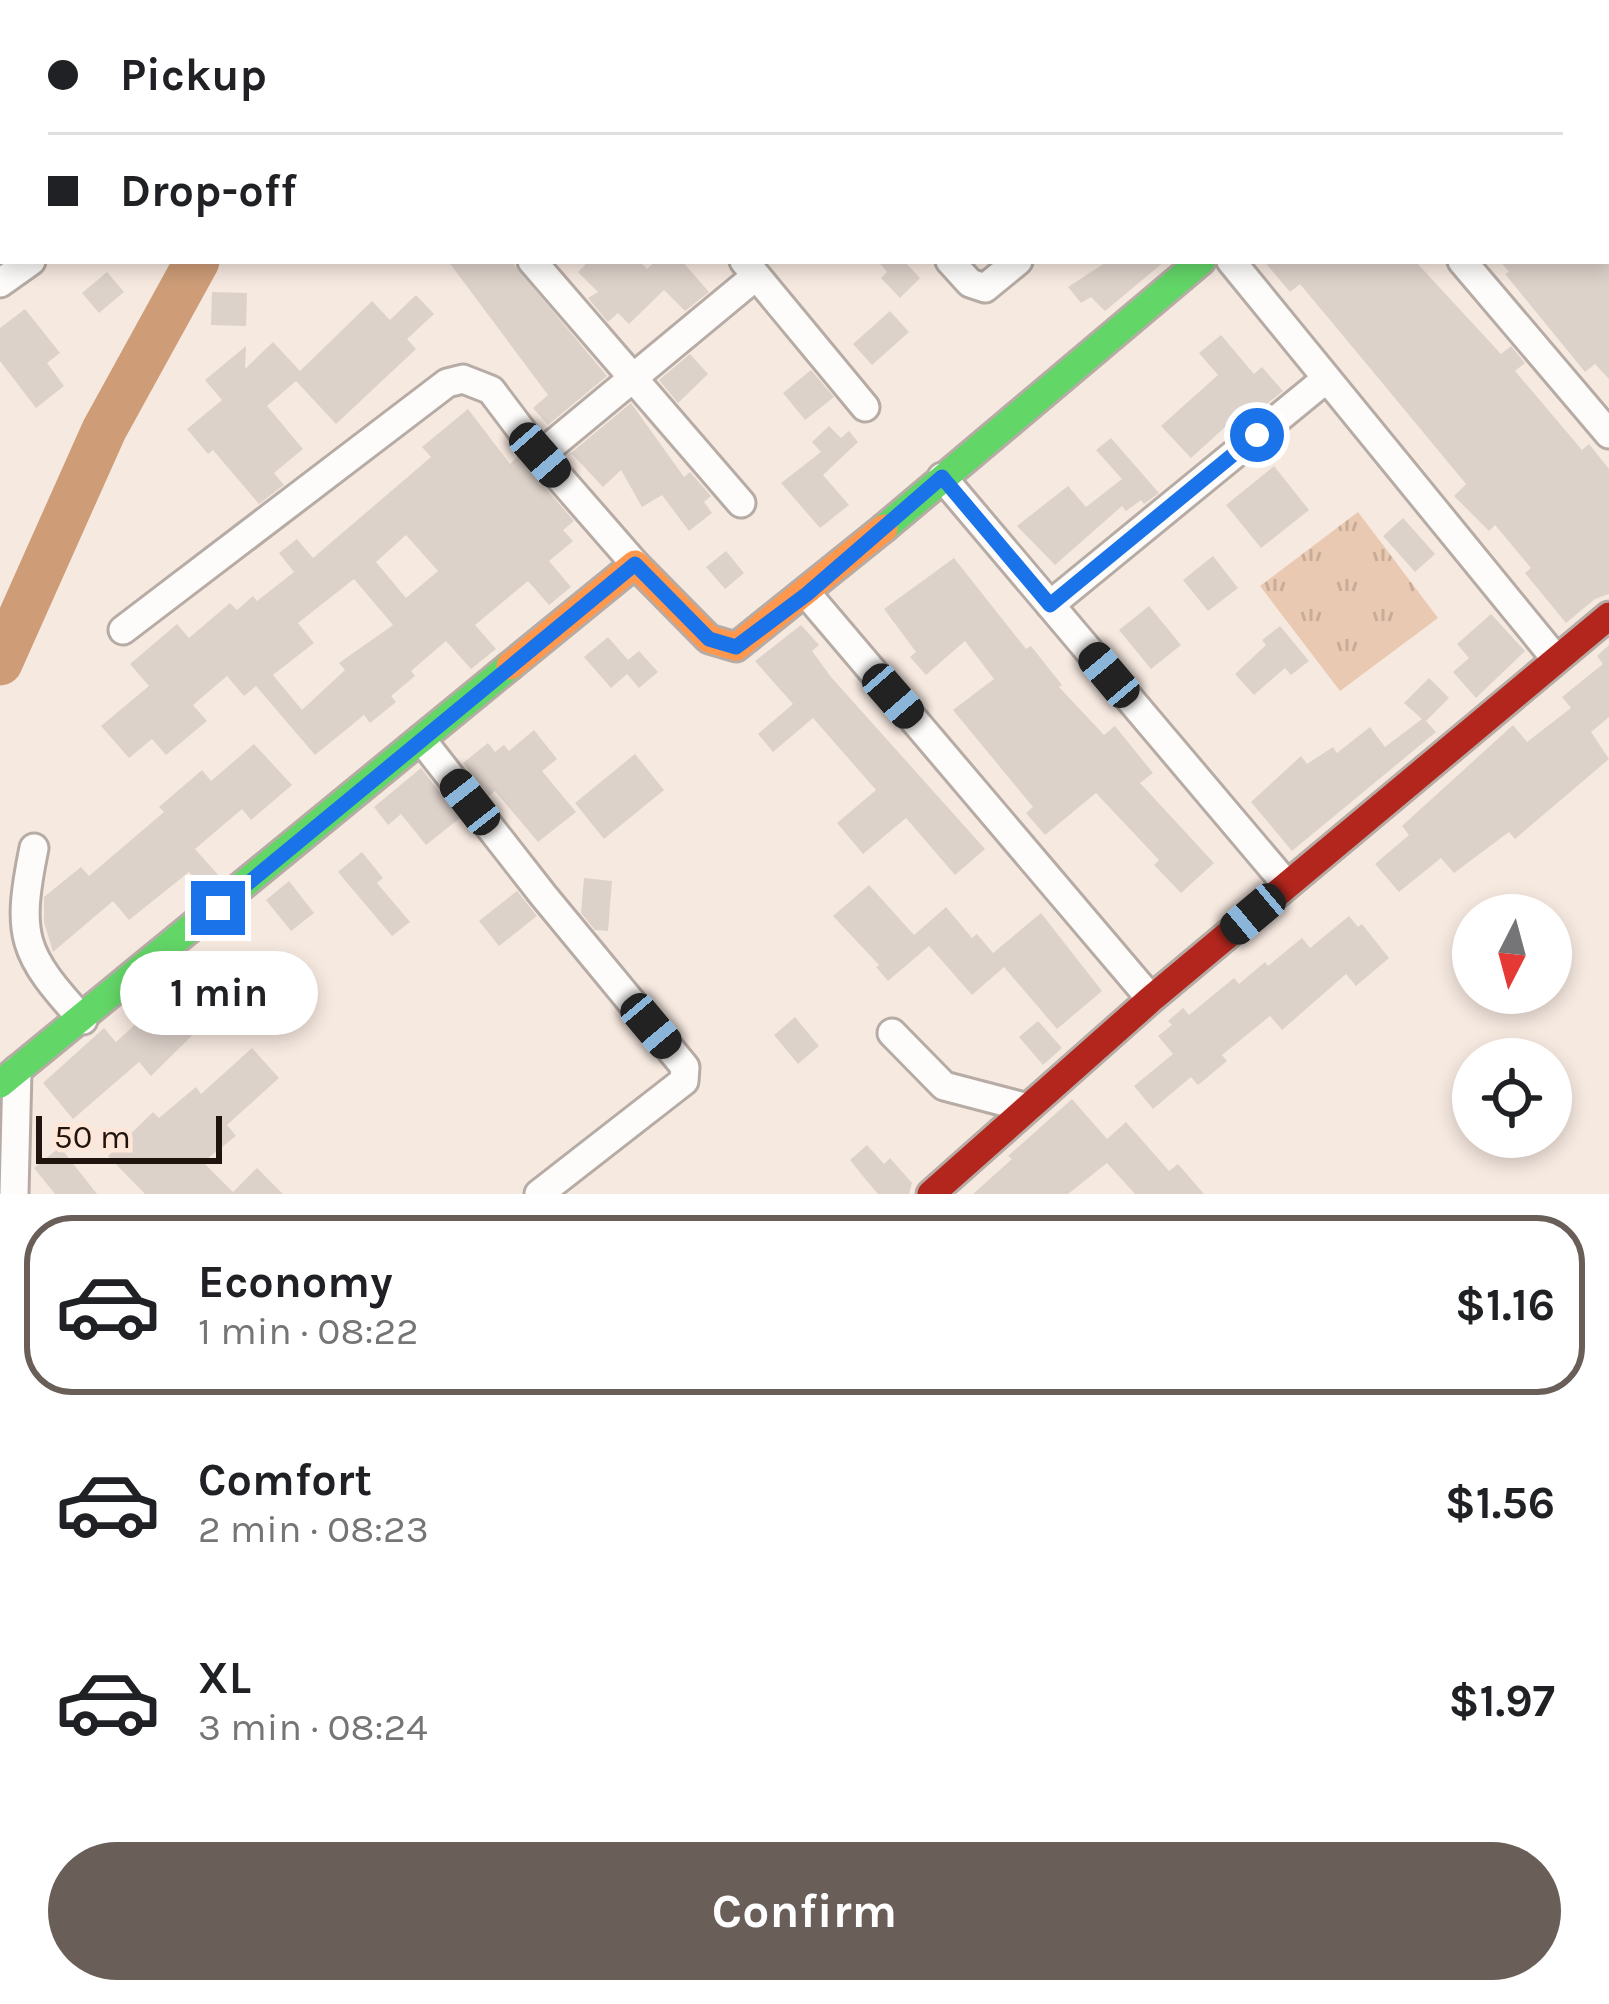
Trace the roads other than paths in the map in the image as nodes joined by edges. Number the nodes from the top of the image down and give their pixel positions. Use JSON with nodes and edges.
{"nodes":[{"id":1,"x":27,"y":264,"type":"edge"},
{"id":2,"x":535,"y":264,"type":"edge"},
{"id":3,"x":953,"y":264,"type":"edge"},
{"id":4,"x":1014,"y":264,"type":"edge"},
{"id":5,"x":1198,"y":264,"type":"edge"},
{"id":6,"x":1233,"y":264,"type":"edge"},
{"id":7,"x":1465,"y":264,"type":"edge"},
{"id":8,"x":750,"y":268,"type":"edge"},
{"id":9,"x":0,"y":283,"type":"edge"},
{"id":10,"x":631,"y":378,"type":"junction"},
{"id":11,"x":1326,"y":379,"type":"junction"},
{"id":12,"x":865,"y":407,"type":"dead end"},
{"id":13,"x":1609,"y":434,"type":"edge"},
{"id":14,"x":540,"y":455,"type":"junction"},
{"id":15,"x":942,"y":477,"type":"junction"},
{"id":16,"x":741,"y":503,"type":"dead end"},
{"id":17,"x":635,"y":564,"type":"junction"},
{"id":18,"x":807,"y":594,"type":"junction"},
{"id":19,"x":1050,"y":605,"type":"junction"},
{"id":20,"x":1609,"y":616,"type":"edge"},
{"id":21,"x":122,"y":630,"type":"dead end"},
{"id":22,"x":1556,"y":658,"type":"junction"},
{"id":23,"x":421,"y":740,"type":"junction"},
{"id":24,"x":34,"y":848,"type":"dead end"},
{"id":25,"x":1286,"y":886,"type":"junction"},
{"id":26,"x":1151,"y":999,"type":"junction"},
{"id":27,"x":83,"y":1020,"type":"junction"},
{"id":28,"x":892,"y":1034,"type":"dead end"},
{"id":29,"x":9,"y":1077,"type":"edge"},
{"id":30,"x":1028,"y":1108,"type":"junction"},
{"id":31,"x":14,"y":1194,"type":"edge"},
{"id":32,"x":539,"y":1194,"type":"edge"},
{"id":33,"x":931,"y":1194,"type":"edge"}],
"edges":[{"from":1,"to":9,"type":"street"},
{"from":2,"to":10,"type":"street"},
{"from":3,"to":4,"type":"street"},
{"from":5,"to":15,"type":"street"},
{"from":6,"to":11,"type":"street"},
{"from":7,"to":13,"type":"street"},
{"from":8,"to":10,"type":"street"},
{"from":8,"to":12,"type":"street"},
{"from":10,"to":14,"type":"street"},
{"from":10,"to":16,"type":"street"},
{"from":11,"to":19,"type":"street"},
{"from":11,"to":22,"type":"street"},
{"from":14,"to":17,"type":"street"},
{"from":14,"to":21,"type":"street"},
{"from":15,"to":18,"type":"street"},
{"from":15,"to":19,"type":"street"},
{"from":17,"to":18,"type":"street"},
{"from":17,"to":23,"type":"street"},
{"from":18,"to":26,"type":"street"},
{"from":19,"to":25,"type":"street"},
{"from":20,"to":22,"type":"street"},
{"from":22,"to":25,"type":"street"},
{"from":23,"to":27,"type":"street"},
{"from":23,"to":32,"type":"street"},
{"from":24,"to":27,"type":"street"},
{"from":25,"to":26,"type":"street"},
{"from":26,"to":30,"type":"street"},
{"from":27,"to":29,"type":"street"},
{"from":28,"to":30,"type":"street"},
{"from":29,"to":31,"type":"street"},
{"from":30,"to":33,"type":"street"}]}
